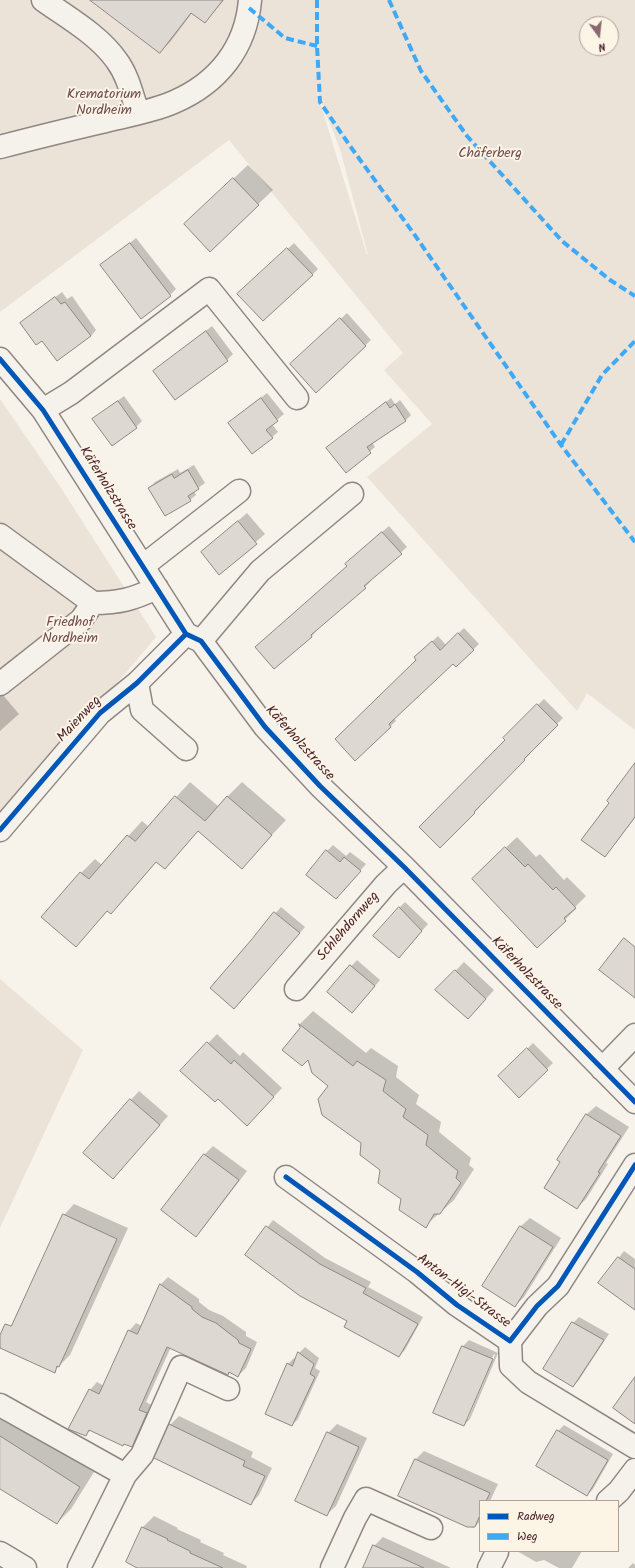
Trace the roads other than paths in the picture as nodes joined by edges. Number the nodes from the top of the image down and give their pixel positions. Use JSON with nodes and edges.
{"nodes":[{"id":1,"x":43,"y":0,"type":"edge"},
{"id":2,"x":250,"y":0,"type":"edge"},
{"id":3,"x":138,"y":113,"type":"junction"},
{"id":4,"x":0,"y":147,"type":"edge"},
{"id":5,"x":0,"y":359,"type":"edge"},
{"id":6,"x":297,"y":398,"type":"dead end"},
{"id":7,"x":43,"y":410,"type":"junction"},
{"id":8,"x":239,"y":491,"type":"dead end"},
{"id":9,"x":352,"y":494,"type":"dead end"},
{"id":10,"x":0,"y":535,"type":"edge"},
{"id":11,"x":143,"y":566,"type":"junction"},
{"id":12,"x":157,"y":588,"type":"junction"},
{"id":13,"x":94,"y":603,"type":"junction"},
{"id":14,"x":193,"y":637,"type":"junction"},
{"id":15,"x":137,"y":683,"type":"junction"},
{"id":16,"x":0,"y":684,"type":"edge"},
{"id":17,"x":186,"y":749,"type":"dead end"},
{"id":18,"x":0,"y":830,"type":"edge"},
{"id":19,"x":404,"y":867,"type":"junction"},
{"id":20,"x":296,"y":989,"type":"dead end"},
{"id":21,"x":635,"y":1035,"type":"edge"},
{"id":22,"x":602,"y":1069,"type":"junction"},
{"id":23,"x":635,"y":1102,"type":"edge"},
{"id":24,"x":635,"y":1165,"type":"edge"},
{"id":25,"x":286,"y":1177,"type":"dead end"},
{"id":26,"x":510,"y":1341,"type":"junction"},
{"id":27,"x":228,"y":1389,"type":"dead end"},
{"id":28,"x":0,"y":1405,"type":"edge"},
{"id":29,"x":635,"y":1447,"type":"edge"},
{"id":30,"x":635,"y":1470,"type":"edge"},
{"id":31,"x":125,"y":1475,"type":"junction"},
{"id":32,"x":609,"y":1500,"type":"edge"},
{"id":33,"x":431,"y":1528,"type":"dead end"},
{"id":34,"x":0,"y":1554,"type":"edge"},
{"id":35,"x":25,"y":1568,"type":"edge"},
{"id":36,"x":79,"y":1568,"type":"edge"},
{"id":37,"x":332,"y":1568,"type":"edge"}],
"edges":[{"from":1,"to":3,"type":"street"},
{"from":2,"to":3,"type":"street"},
{"from":3,"to":4,"type":"street"},
{"from":5,"to":7,"type":"street","name":"Käferholzstrasse"},
{"from":6,"to":7,"type":"street"},
{"from":7,"to":11,"type":"street","name":"Käferholzstrasse"},
{"from":8,"to":11,"type":"street"},
{"from":9,"to":14,"type":"street","name":"Maienweg"},
{"from":10,"to":13,"type":"street"},
{"from":11,"to":12,"type":"street","name":"Käferholzstrasse"},
{"from":12,"to":13,"type":"street"},
{"from":12,"to":14,"type":"street","name":"Käferholzstrasse"},
{"from":13,"to":16,"type":"street"},
{"from":14,"to":15,"type":"street","name":"Maienweg"},
{"from":14,"to":19,"type":"street","name":"Käferholzstrasse"},
{"from":15,"to":17,"type":"street"},
{"from":15,"to":18,"type":"street","name":"Maienweg"},
{"from":19,"to":20,"type":"street","name":"Schlehdornweg"},
{"from":19,"to":22,"type":"street","name":"Käferholzstrasse"},
{"from":21,"to":22,"type":"street"},
{"from":22,"to":23,"type":"street","name":"Käferholzstrasse"},
{"from":24,"to":26,"type":"street","name":"Anton-Higi-Strasse"},
{"from":25,"to":26,"type":"street","name":"Anton-Higi-Strasse"},
{"from":26,"to":29,"type":"street"},
{"from":27,"to":31,"type":"street"},
{"from":28,"to":31,"type":"street"},
{"from":30,"to":32,"type":"street"},
{"from":31,"to":36,"type":"street"},
{"from":33,"to":37,"type":"street"},
{"from":34,"to":35,"type":"street"}]}
